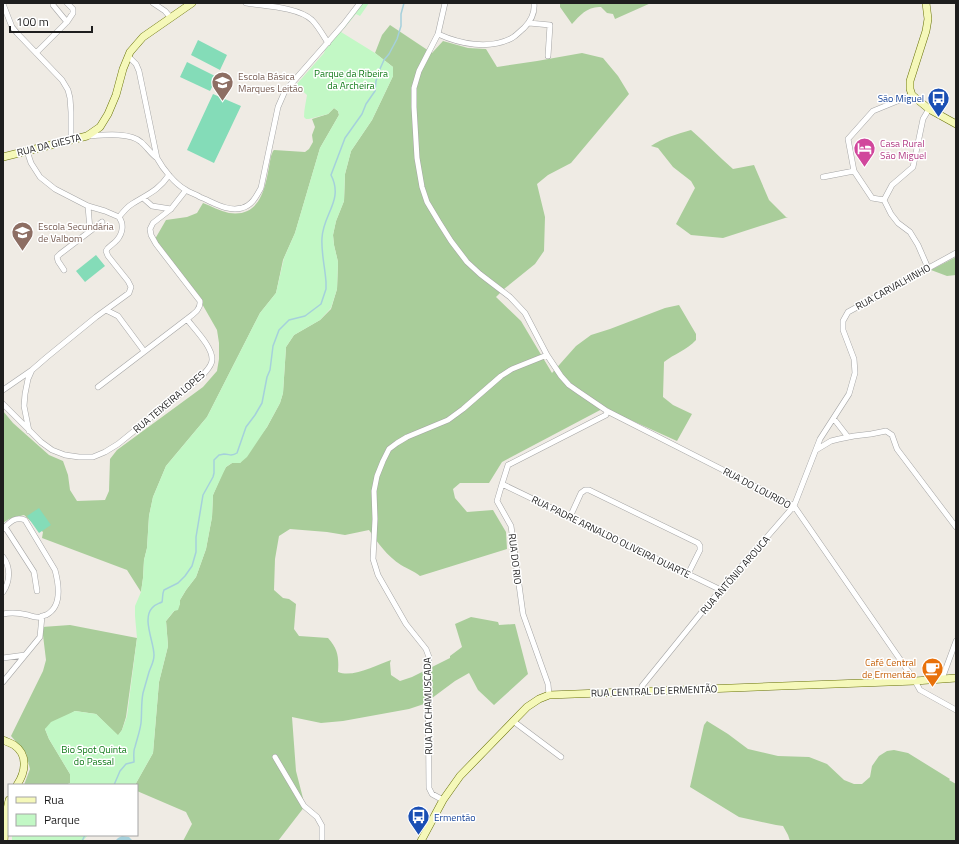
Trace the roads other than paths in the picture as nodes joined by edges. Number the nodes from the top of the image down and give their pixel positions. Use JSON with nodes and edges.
{"nodes":[{"id":1,"x":53,"y":3,"type":"edge"},
{"id":2,"x":67,"y":3,"type":"edge"},
{"id":3,"x":153,"y":3,"type":"edge"},
{"id":4,"x":192,"y":3,"type":"edge"},
{"id":5,"x":246,"y":3,"type":"edge"},
{"id":6,"x":360,"y":3,"type":"edge"},
{"id":7,"x":445,"y":3,"type":"edge"},
{"id":8,"x":534,"y":3,"type":"edge"},
{"id":9,"x":926,"y":3,"type":"edge"},
{"id":10,"x":3,"y":4,"type":"edge"},
{"id":11,"x":171,"y":18,"type":"junction"},
{"id":12,"x":67,"y":22,"type":"junction"},
{"id":13,"x":529,"y":23,"type":"junction"},
{"id":14,"x":438,"y":34,"type":"junction"},
{"id":15,"x":328,"y":43,"type":"junction"},
{"id":16,"x":36,"y":53,"type":"junction"},
{"id":17,"x":128,"y":56,"type":"junction"},
{"id":18,"x":548,"y":56,"type":"dead end"},
{"id":19,"x":912,"y":95,"type":"junction"},
{"id":20,"x":929,"y":109,"type":"junction"},
{"id":21,"x":956,"y":124,"type":"edge"},
{"id":22,"x":87,"y":136,"type":"junction"},
{"id":23,"x":70,"y":139,"type":"junction"},
{"id":24,"x":27,"y":151,"type":"junction"},
{"id":25,"x":3,"y":157,"type":"edge"},
{"id":26,"x":157,"y":158,"type":"junction"},
{"id":27,"x":854,"y":171,"type":"junction"},
{"id":28,"x":169,"y":175,"type":"junction"},
{"id":29,"x":823,"y":177,"type":"dead end"},
{"id":30,"x":186,"y":190,"type":"junction"},
{"id":31,"x":143,"y":198,"type":"junction"},
{"id":32,"x":884,"y":200,"type":"junction"},
{"id":33,"x":88,"y":206,"type":"junction"},
{"id":34,"x":171,"y":209,"type":"junction"},
{"id":35,"x":119,"y":217,"type":"junction"},
{"id":36,"x":102,"y":222,"type":"dead end"},
{"id":37,"x":90,"y":230,"type":"junction"},
{"id":38,"x":956,"y":253,"type":"edge"},
{"id":39,"x":928,"y":268,"type":"junction"},
{"id":40,"x":64,"y":270,"type":"dead end"},
{"id":41,"x":106,"y":310,"type":"junction"},
{"id":42,"x":186,"y":319,"type":"junction"},
{"id":43,"x":144,"y":351,"type":"junction"},
{"id":44,"x":547,"y":354,"type":"junction"},
{"id":45,"x":32,"y":370,"type":"junction"},
{"id":46,"x":98,"y":387,"type":"dead end"},
{"id":47,"x":3,"y":390,"type":"edge"},
{"id":48,"x":3,"y":404,"type":"edge"},
{"id":49,"x":607,"y":412,"type":"junction"},
{"id":50,"x":834,"y":419,"type":"junction"},
{"id":51,"x":30,"y":432,"type":"junction"},
{"id":52,"x":848,"y":437,"type":"junction"},
{"id":53,"x":816,"y":451,"type":"junction"},
{"id":54,"x":502,"y":484,"type":"junction"},
{"id":55,"x":794,"y":506,"type":"junction"},
{"id":56,"x":570,"y":517,"type":"junction"},
{"id":57,"x":956,"y":527,"type":"edge"},
{"id":58,"x":4,"y":528,"type":"edge"},
{"id":59,"x":3,"y":558,"type":"edge"},
{"id":60,"x":688,"y":574,"type":"junction"},
{"id":61,"x":721,"y":590,"type":"junction"},
{"id":62,"x":37,"y":591,"type":"dead end"},
{"id":63,"x":3,"y":592,"type":"edge"},
{"id":64,"x":3,"y":614,"type":"edge"},
{"id":65,"x":42,"y":616,"type":"junction"},
{"id":66,"x":956,"y":641,"type":"edge"},
{"id":67,"x":25,"y":655,"type":"junction"},
{"id":68,"x":3,"y":658,"type":"edge"},
{"id":69,"x":956,"y":678,"type":"edge"},
{"id":70,"x":942,"y":679,"type":"junction"},
{"id":71,"x":915,"y":681,"type":"junction"},
{"id":72,"x":3,"y":682,"type":"edge"},
{"id":73,"x":641,"y":691,"type":"junction"},
{"id":74,"x":550,"y":695,"type":"junction"},
{"id":75,"x":956,"y":710,"type":"edge"},
{"id":76,"x":513,"y":721,"type":"junction"},
{"id":77,"x":3,"y":740,"type":"edge"},
{"id":78,"x":275,"y":757,"type":"dead end"},
{"id":79,"x":561,"y":757,"type":"dead end"},
{"id":80,"x":18,"y":784,"type":"edge"},
{"id":81,"x":443,"y":800,"type":"junction"},
{"id":82,"x":8,"y":805,"type":"edge"},
{"id":83,"x":4,"y":841,"type":"edge"},
{"id":84,"x":322,"y":841,"type":"edge"},
{"id":85,"x":421,"y":841,"type":"edge"}],
"edges":[{"from":1,"to":12,"type":"street"},
{"from":2,"to":12,"type":"street"},
{"from":3,"to":11,"type":"street"},
{"from":4,"to":11,"type":"street","name":"RUA DA GIESTA"},
{"from":5,"to":15,"type":"street"},
{"from":6,"to":15,"type":"street"},
{"from":7,"to":14,"type":"street","name":"RUA DO LOURIDO"},
{"from":8,"to":13,"type":"street"},
{"from":9,"to":19,"type":"street"},
{"from":10,"to":16,"type":"street"},
{"from":11,"to":17,"type":"street","name":"RUA DA GIESTA"},
{"from":12,"to":16,"type":"street"},
{"from":13,"to":14,"type":"street"},
{"from":13,"to":18,"type":"street"},
{"from":14,"to":44,"type":"street","name":"RUA DO LOURIDO"},
{"from":15,"to":30,"type":"street"},
{"from":16,"to":23,"type":"street"},
{"from":17,"to":22,"type":"street","name":"RUA DA GIESTA"},
{"from":17,"to":26,"type":"street"},
{"from":19,"to":20,"type":"street"},
{"from":19,"to":27,"type":"street"},
{"from":20,"to":21,"type":"street"},
{"from":20,"to":32,"type":"street"},
{"from":22,"to":23,"type":"street","name":"RUA DA GIESTA"},
{"from":22,"to":26,"type":"street"},
{"from":23,"to":24,"type":"street","name":"RUA DA GIESTA"},
{"from":24,"to":25,"type":"street","name":"RUA DA GIESTA"},
{"from":24,"to":33,"type":"street"},
{"from":26,"to":28,"type":"street"},
{"from":27,"to":29,"type":"street"},
{"from":27,"to":32,"type":"street"},
{"from":28,"to":30,"type":"street"},
{"from":28,"to":31,"type":"street"},
{"from":30,"to":34,"type":"street"},
{"from":31,"to":34,"type":"street"},
{"from":31,"to":35,"type":"street"},
{"from":32,"to":39,"type":"street"},
{"from":33,"to":35,"type":"street"},
{"from":33,"to":37,"type":"street"},
{"from":34,"to":42,"type":"street"},
{"from":35,"to":41,"type":"street"},
{"from":36,"to":37,"type":"street"},
{"from":37,"to":40,"type":"street"},
{"from":38,"to":39,"type":"street","name":"RUA CARVALHINHO"},
{"from":39,"to":50,"type":"street","name":"RUA CARVALHINHO"},
{"from":41,"to":43,"type":"street"},
{"from":41,"to":45,"type":"street"},
{"from":42,"to":43,"type":"street"},
{"from":42,"to":51,"type":"street","name":"RUA TEIXEIRA LOPES"},
{"from":43,"to":46,"type":"street"},
{"from":44,"to":49,"type":"street","name":"RUA DO LOURIDO"},
{"from":44,"to":81,"type":"street","name":"RUA DA CHAMUSCADA"},
{"from":45,"to":47,"type":"street"},
{"from":45,"to":51,"type":"street"},
{"from":48,"to":51,"type":"street","name":"RUA TEIXEIRA LOPES"},
{"from":49,"to":54,"type":"street","name":"RUA DO RIO"},
{"from":49,"to":55,"type":"street","name":"RUA DO LOURIDO"},
{"from":50,"to":52,"type":"street"},
{"from":50,"to":53,"type":"street","name":"RUA CARVALHINHO"},
{"from":52,"to":53,"type":"street"},
{"from":52,"to":57,"type":"street"},
{"from":53,"to":55,"type":"street","name":"RUA ANTÓNIO AROUCA"},
{"from":54,"to":56,"type":"street","name":"RUA PADRE ARNALDO OLIVEIRA DUARTE"},
{"from":54,"to":74,"type":"street","name":"RUA DO RIO"},
{"from":55,"to":61,"type":"street","name":"RUA ANTÓNIO AROUCA"},
{"from":55,"to":71,"type":"street","name":"RUA DO LOURIDO"},
{"from":56,"to":60,"type":"street","name":"RUA PADRE ARNALDO OLIVEIRA DUARTE"},
{"from":56,"to":60,"type":"street"},
{"from":58,"to":62,"type":"street"},
{"from":58,"to":65,"type":"street"},
{"from":59,"to":63,"type":"street"},
{"from":60,"to":61,"type":"street","name":"RUA PADRE ARNALDO OLIVEIRA DUARTE"},
{"from":61,"to":73,"type":"street","name":"RUA ANTÓNIO AROUCA"},
{"from":64,"to":65,"type":"street"},
{"from":65,"to":67,"type":"street"},
{"from":66,"to":70,"type":"street"},
{"from":67,"to":68,"type":"street"},
{"from":67,"to":72,"type":"street"},
{"from":69,"to":70,"type":"street","name":"RUA CENTRAL DE ERMENTÃO"},
{"from":70,"to":71,"type":"street","name":"RUA CENTRAL DE ERMENTÃO"},
{"from":71,"to":73,"type":"street","name":"RUA CENTRAL DE ERMENTÃO"},
{"from":71,"to":75,"type":"street","name":"RUA DO LOURIDO"},
{"from":73,"to":74,"type":"street","name":"RUA CENTRAL DE ERMENTÃO"},
{"from":74,"to":76,"type":"street","name":"RUA CENTRAL DE ERMENTÃO"},
{"from":76,"to":79,"type":"street"},
{"from":76,"to":81,"type":"street","name":"RUA CENTRAL DE ERMENTÃO"},
{"from":77,"to":80,"type":"street"},
{"from":78,"to":84,"type":"street"},
{"from":81,"to":85,"type":"street","name":"RUA CENTRAL DE ERMENTÃO"},
{"from":82,"to":83,"type":"street"}]}
